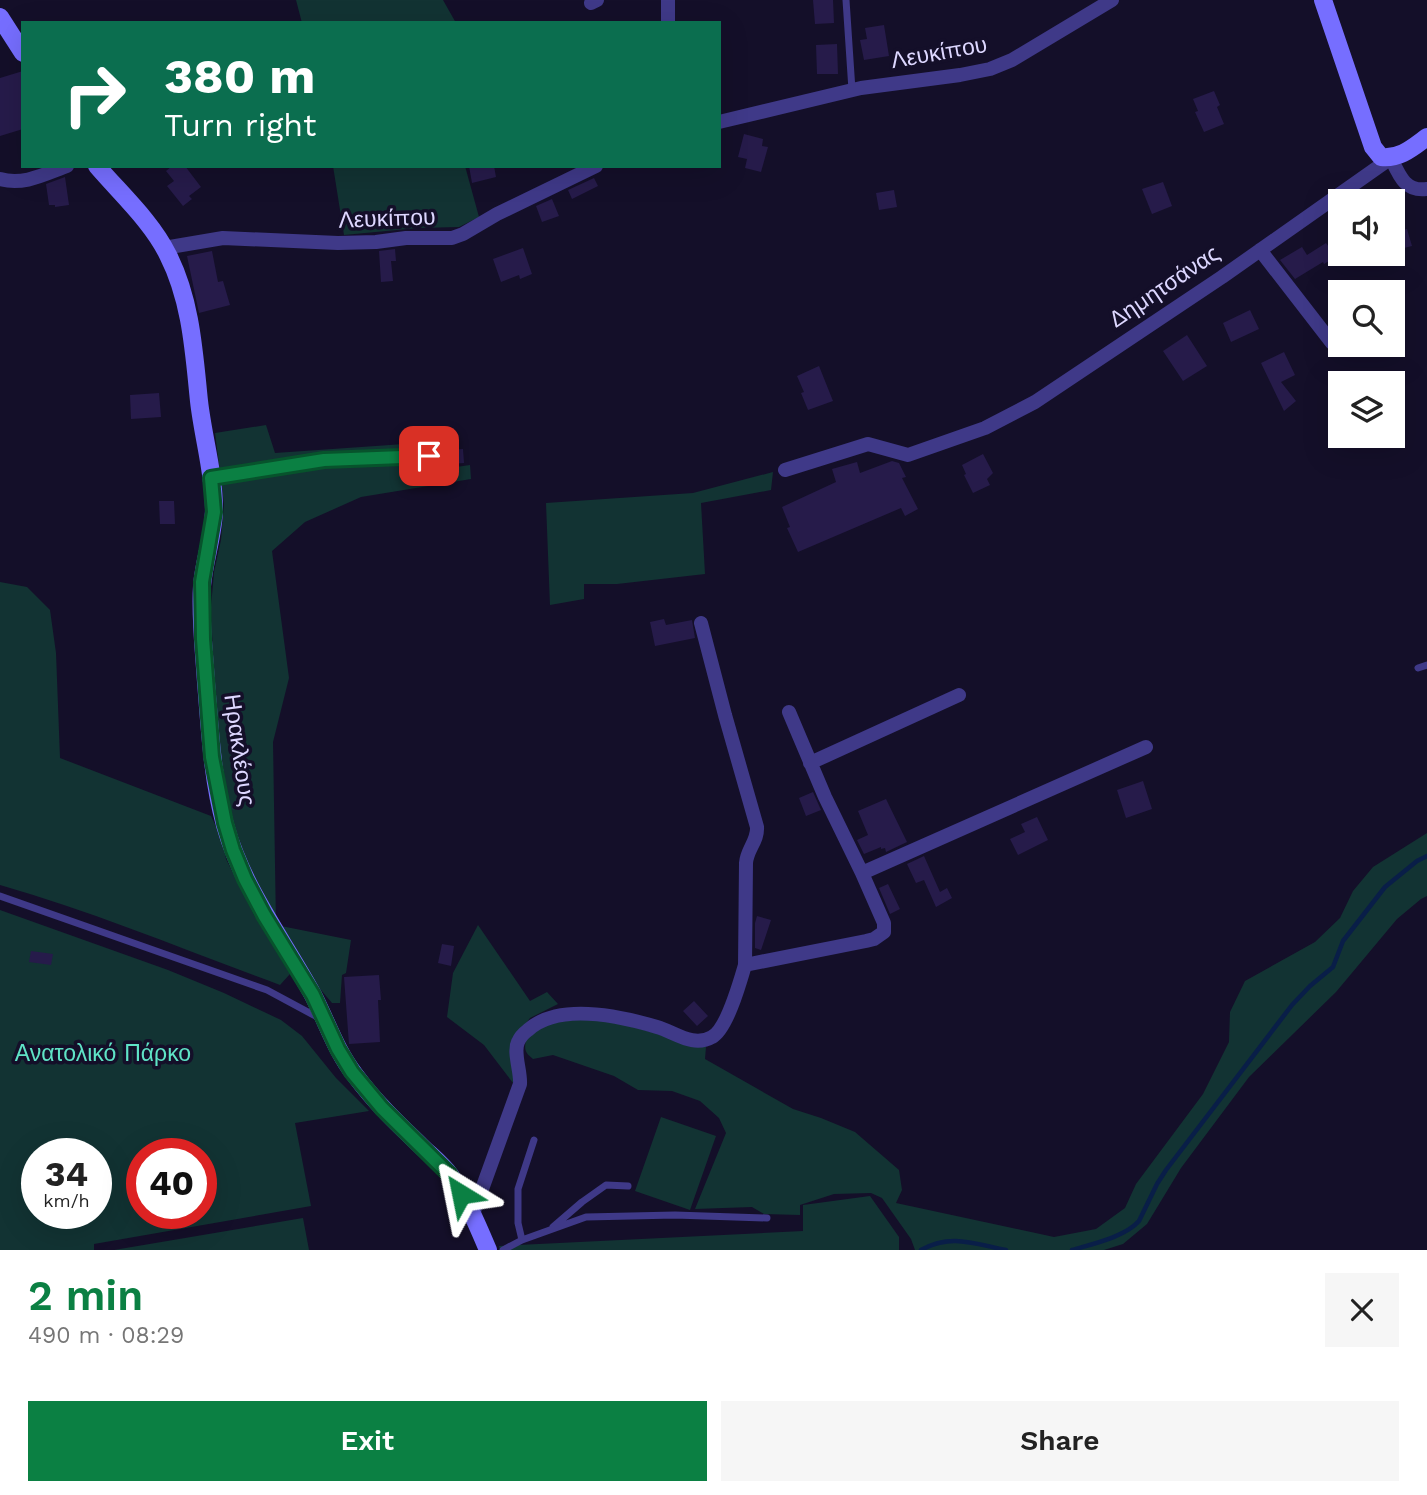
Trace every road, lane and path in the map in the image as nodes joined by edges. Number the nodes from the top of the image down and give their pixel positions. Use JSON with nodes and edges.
{"nodes":[{"id":1,"x":668,"y":0,"type":"edge"},
{"id":2,"x":846,"y":0,"type":"edge"},
{"id":3,"x":1112,"y":0,"type":"edge"},
{"id":4,"x":1323,"y":0,"type":"edge"},
{"id":5,"x":0,"y":17,"type":"edge"},
{"id":6,"x":668,"y":21,"type":"edge"},
{"id":7,"x":21,"y":50,"type":"edge"},
{"id":8,"x":852,"y":90,"type":"junction"},
{"id":9,"x":721,"y":122,"type":"edge"},
{"id":10,"x":1427,"y":137,"type":"edge"},
{"id":11,"x":1391,"y":158,"type":"junction"},
{"id":12,"x":61,"y":168,"type":"edge"},
{"id":13,"x":99,"y":168,"type":"edge"},
{"id":14,"x":592,"y":168,"type":"edge"},
{"id":15,"x":0,"y":179,"type":"edge"},
{"id":16,"x":1427,"y":189,"type":"edge"},
{"id":17,"x":164,"y":248,"type":"junction"},
{"id":18,"x":1260,"y":250,"type":"junction"},
{"id":19,"x":1328,"y":338,"type":"edge"},
{"id":20,"x":429,"y":456,"type":"dead end"},
{"id":21,"x":785,"y":470,"type":"dead end"},
{"id":22,"x":211,"y":478,"type":"junction"},
{"id":23,"x":701,"y":623,"type":"dead end"},
{"id":24,"x":1427,"y":665,"type":"edge"},
{"id":25,"x":1418,"y":668,"type":"dead end"},
{"id":26,"x":959,"y":695,"type":"dead end"},
{"id":27,"x":789,"y":712,"type":"dead end"},
{"id":28,"x":1146,"y":747,"type":"dead end"},
{"id":29,"x":810,"y":763,"type":"junction"},
{"id":30,"x":862,"y":873,"type":"junction"},
{"id":31,"x":0,"y":896,"type":"edge"},
{"id":32,"x":746,"y":965,"type":"junction"},
{"id":33,"x":325,"y":1021,"type":"junction"},
{"id":34,"x":534,"y":1140,"type":"dead end"},
{"id":35,"x":628,"y":1186,"type":"dead end"},
{"id":36,"x":473,"y":1214,"type":"junction"},
{"id":37,"x":766,"y":1218,"type":"dead end"},
{"id":38,"x":550,"y":1230,"type":"junction"},
{"id":39,"x":522,"y":1240,"type":"junction"},
{"id":40,"x":488,"y":1250,"type":"edge"},
{"id":41,"x":503,"y":1250,"type":"edge"}],
"edges":[{"from":1,"to":6,"type":"street"},
{"from":2,"to":8,"type":"lane"},
{"from":3,"to":8,"type":"street","name":"Λευκίπου"},
{"from":4,"to":11,"type":"street"},
{"from":5,"to":7,"type":"street"},
{"from":8,"to":9,"type":"street","name":"Λευκίπου"},
{"from":10,"to":11,"type":"street"},
{"from":11,"to":16,"type":"street"},
{"from":11,"to":18,"type":"street","name":"Δημητσάνας"},
{"from":12,"to":15,"type":"street"},
{"from":13,"to":17,"type":"street","name":"Ηρακλέους"},
{"from":14,"to":17,"type":"street","name":"Λευκίπου"},
{"from":17,"to":22,"type":"street","name":"Ηρακλέους"},
{"from":18,"to":19,"type":"street"},
{"from":18,"to":21,"type":"street","name":"Δημητσάνας"},
{"from":20,"to":22,"type":"lane"},
{"from":22,"to":33,"type":"street","name":"Ηρακλέους"},
{"from":23,"to":32,"type":"street"},
{"from":24,"to":25,"type":"lane"},
{"from":26,"to":29,"type":"street"},
{"from":27,"to":29,"type":"street"},
{"from":28,"to":30,"type":"street"},
{"from":29,"to":30,"type":"street"},
{"from":30,"to":32,"type":"street"},
{"from":31,"to":33,"type":"lane"},
{"from":32,"to":36,"type":"street"},
{"from":33,"to":36,"type":"street","name":"Ηρακλέους"},
{"from":34,"to":39,"type":"lane"},
{"from":35,"to":38,"type":"lane"},
{"from":36,"to":40,"type":"street","name":"Ηρακλέους"},
{"from":37,"to":38,"type":"lane"},
{"from":38,"to":39,"type":"lane"},
{"from":39,"to":41,"type":"lane"}]}
